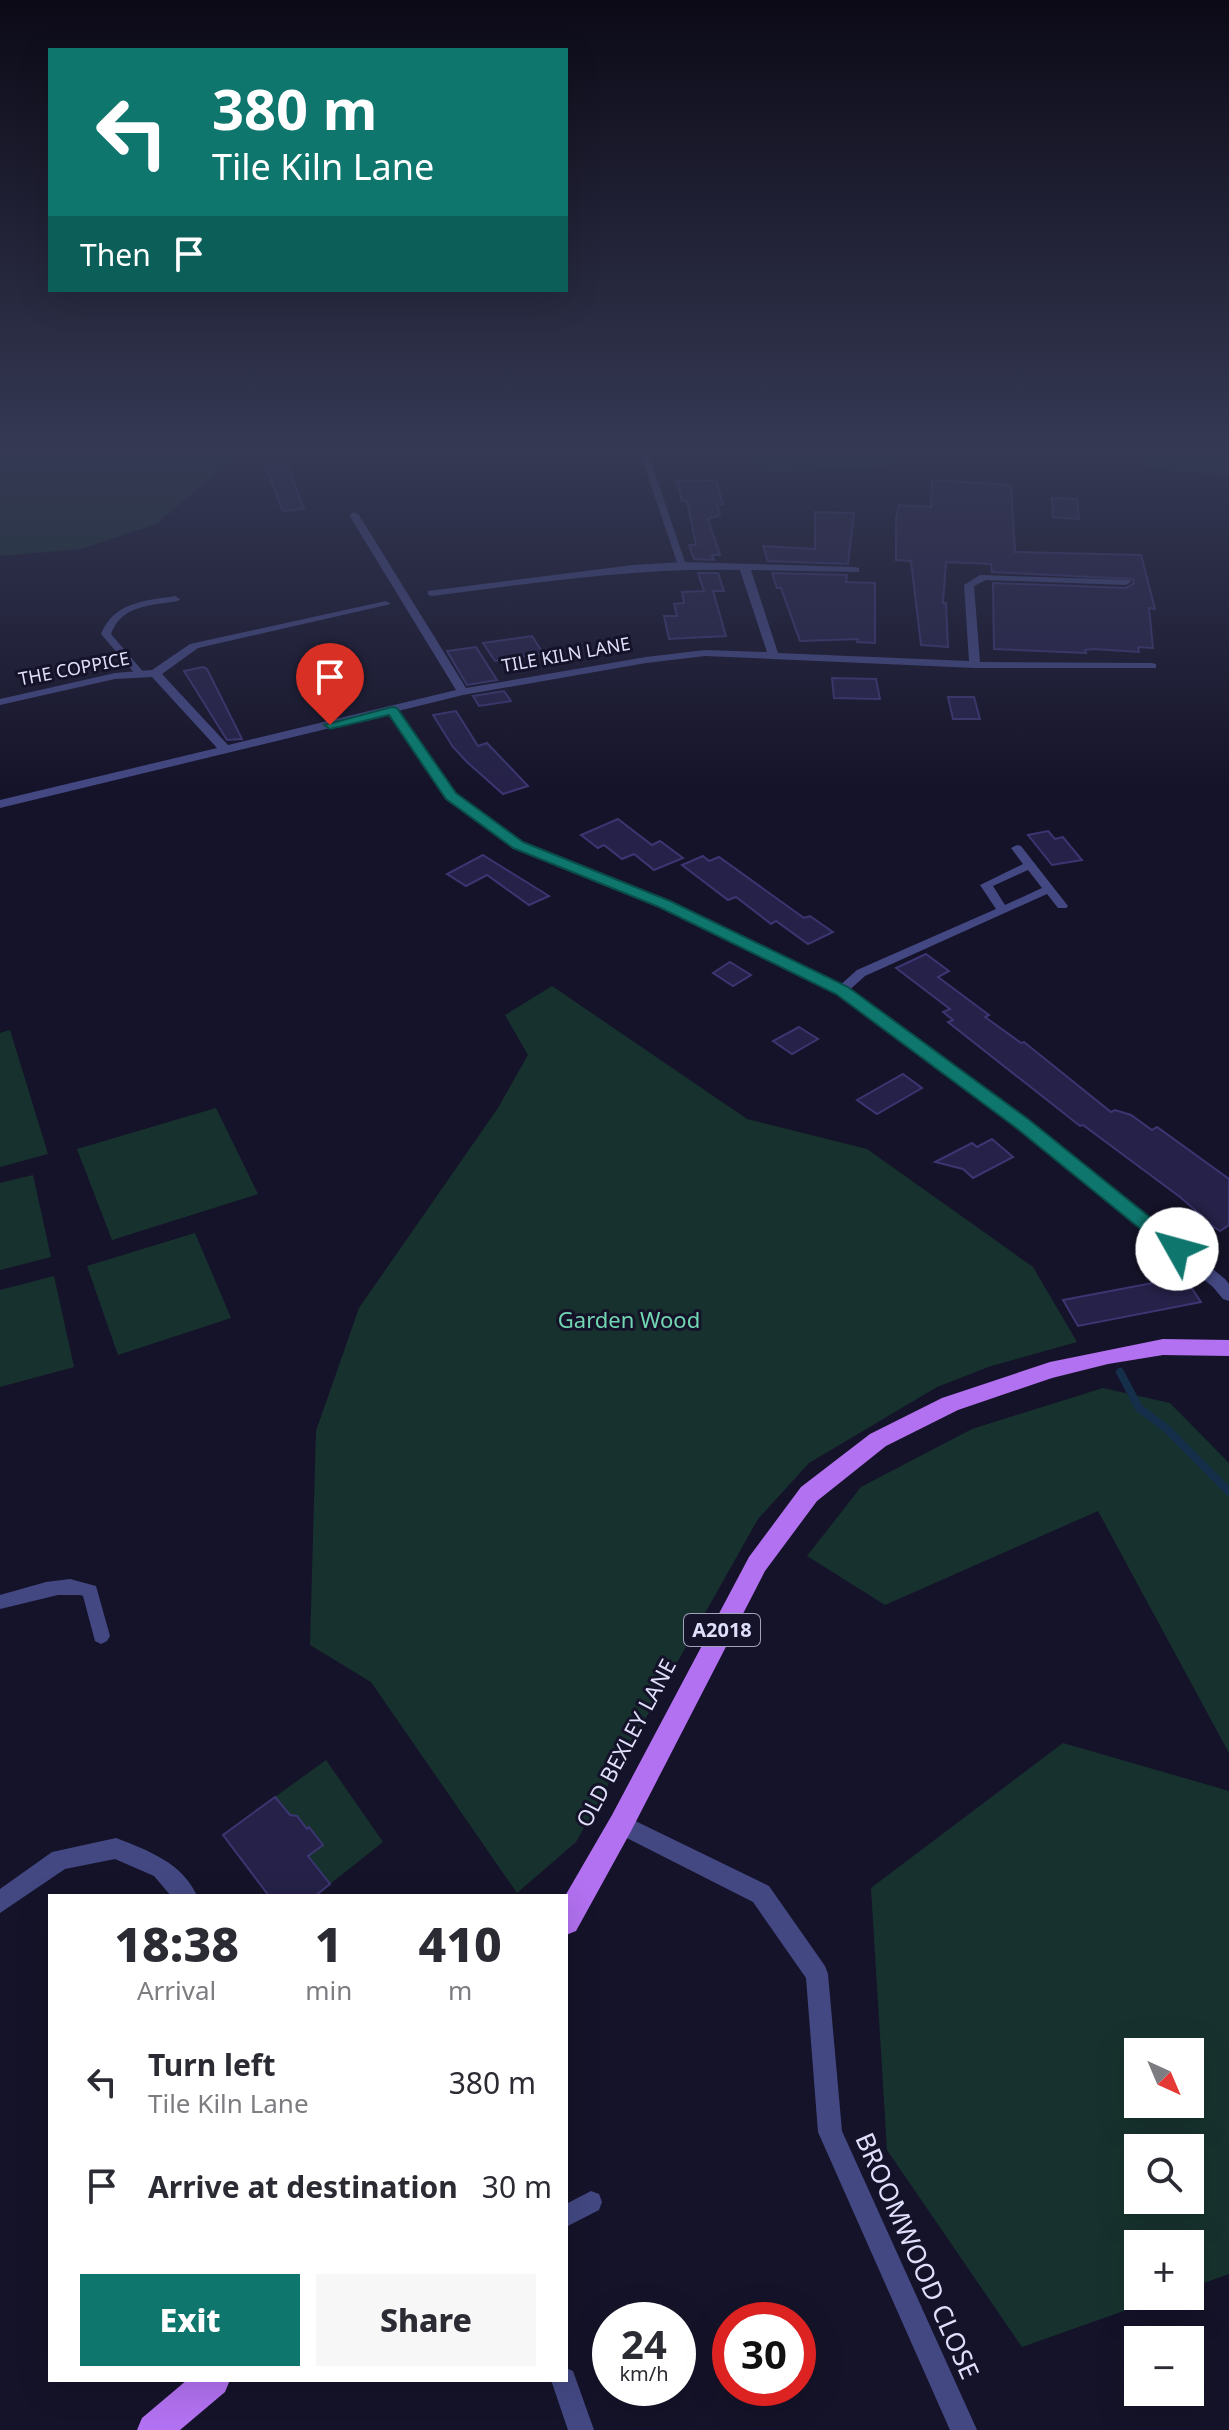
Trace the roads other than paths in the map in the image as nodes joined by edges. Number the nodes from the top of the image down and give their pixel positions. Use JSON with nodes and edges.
{"nodes":[{"id":1,"x":384,"y":563,"type":"edge"},
{"id":2,"x":682,"y":565,"type":"joint"},
{"id":3,"x":745,"y":568,"type":"junction"},
{"id":4,"x":855,"y":570,"type":"dead end"},
{"id":5,"x":1126,"y":582,"type":"dead end"},
{"id":6,"x":432,"y":593,"type":"dead end"},
{"id":7,"x":175,"y":599,"type":"dead end"},
{"id":8,"x":386,"y":604,"type":"dead end"},
{"id":9,"x":773,"y":655,"type":"junction"},
{"id":10,"x":975,"y":665,"type":"junction"},
{"id":11,"x":1152,"y":666,"type":"dead end"},
{"id":12,"x":155,"y":673,"type":"junction"},
{"id":13,"x":140,"y":674,"type":"junction"},
{"id":14,"x":463,"y":692,"type":"junction"},
{"id":15,"x":0,"y":702,"type":"edge"},
{"id":16,"x":392,"y":711,"type":"junction"},
{"id":17,"x":225,"y":749,"type":"junction"},
{"id":18,"x":0,"y":804,"type":"edge"},
{"id":19,"x":1017,"y":848,"type":"dead end"},
{"id":20,"x":1030,"y":865,"type":"junction"},
{"id":21,"x":1049,"y":889,"type":"junction"},
{"id":22,"x":1062,"y":906,"type":"dead end"},
{"id":23,"x":1003,"y":911,"type":"junction"},
{"id":24,"x":842,"y":990,"type":"junction"},
{"id":25,"x":1229,"y":1295,"type":"edge"},
{"id":26,"x":1229,"y":1348,"type":"edge"},
{"id":27,"x":0,"y":1602,"type":"edge"},
{"id":28,"x":101,"y":1636,"type":"dead end"},
{"id":29,"x":621,"y":1824,"type":"junction"},
{"id":30,"x":184,"y":1894,"type":"edge"},
{"id":31,"x":0,"y":1902,"type":"edge"},
{"id":32,"x":568,"y":1917,"type":"edge"},
{"id":33,"x":591,"y":2202,"type":"dead end"},
{"id":34,"x":568,"y":2215,"type":"edge"},
{"id":35,"x":211,"y":2382,"type":"edge"},
{"id":36,"x":565,"y":2382,"type":"edge"},
{"id":37,"x":154,"y":2430,"type":"edge"},
{"id":38,"x":581,"y":2430,"type":"edge"},
{"id":39,"x":964,"y":2430,"type":"edge"}],
"edges":[{"from":1,"to":14,"type":"street"},
{"from":2,"to":3,"type":"street"},
{"from":2,"to":6,"type":"street"},
{"from":3,"to":4,"type":"street"},
{"from":3,"to":9,"type":"street"},
{"from":5,"to":10,"type":"street"},
{"from":7,"to":13,"type":"lane"},
{"from":8,"to":12,"type":"street"},
{"from":9,"to":10,"type":"street","name":"TILE KILN LANE"},
{"from":9,"to":14,"type":"street","name":"TILE KILN LANE"},
{"from":10,"to":11,"type":"street","name":"TILE KILN LANE"},
{"from":12,"to":13,"type":"street","name":"THE COPPICE"},
{"from":12,"to":17,"type":"street"},
{"from":13,"to":15,"type":"street","name":"THE COPPICE"},
{"from":14,"to":16,"type":"street","name":"TILE KILN LANE"},
{"from":16,"to":17,"type":"street","name":"TILE KILN LANE"},
{"from":16,"to":24,"type":"street"},
{"from":17,"to":18,"type":"street","name":"TILE KILN LANE"},
{"from":19,"to":20,"type":"lane"},
{"from":20,"to":21,"type":"lane"},
{"from":20,"to":23,"type":"lane"},
{"from":21,"to":22,"type":"lane"},
{"from":21,"to":23,"type":"lane"},
{"from":23,"to":24,"type":"lane"},
{"from":24,"to":25,"type":"street"},
{"from":26,"to":29,"type":"main road","name":"OLD BEXLEY LANE","number":"A2018"},
{"from":27,"to":28,"type":"lane"},
{"from":29,"to":32,"type":"main road","name":"OLD BEXLEY LANE","number":"A2018"},
{"from":29,"to":39,"type":"street","name":"BROOMWOOD CLOSE"},
{"from":30,"to":31,"type":"street"},
{"from":33,"to":34,"type":"lane"},
{"from":35,"to":37,"type":"main road"},
{"from":36,"to":38,"type":"street"}]}
